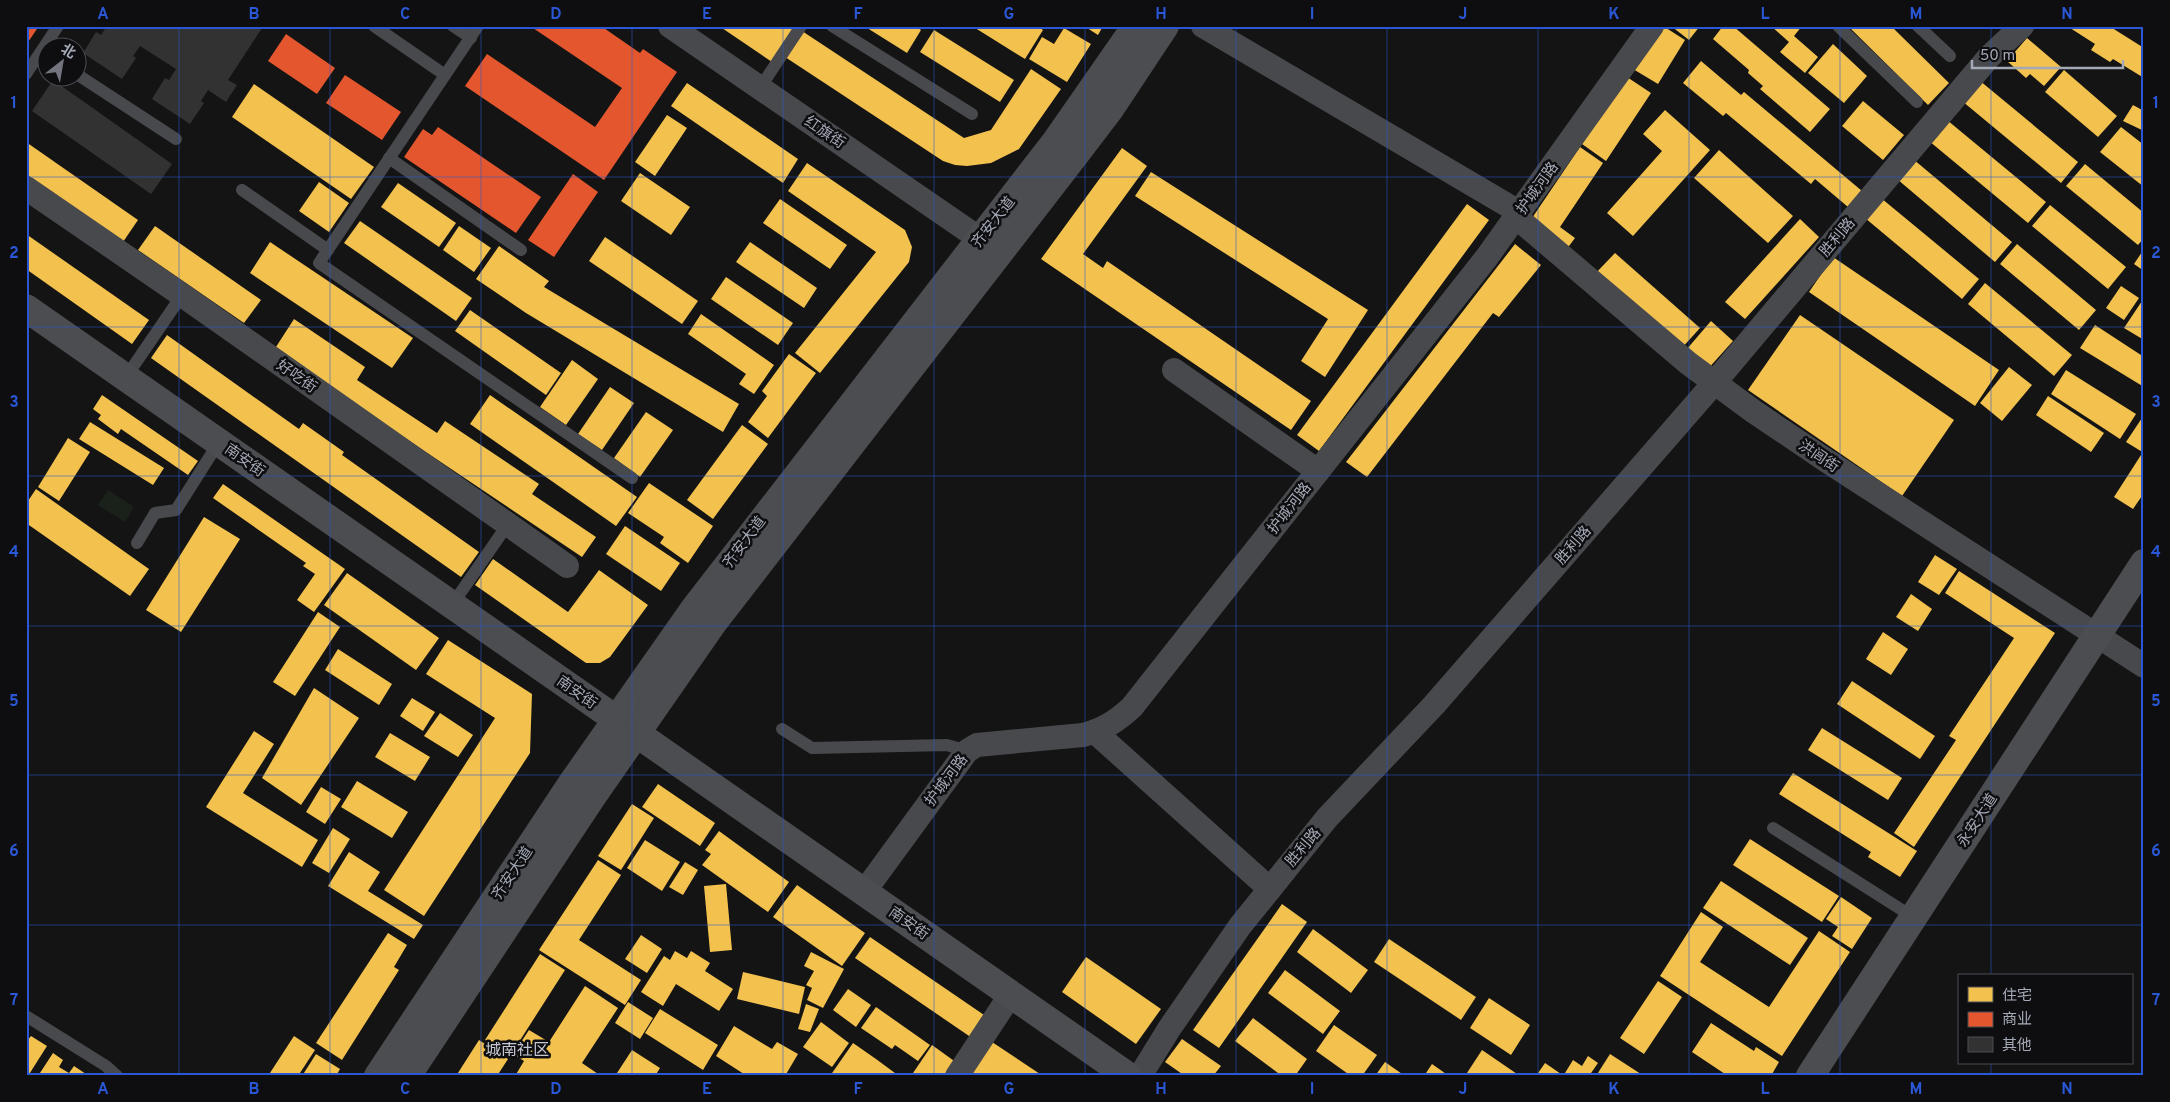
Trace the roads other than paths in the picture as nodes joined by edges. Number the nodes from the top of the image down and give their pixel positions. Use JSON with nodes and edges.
{"nodes":[{"id":1,"x":58,"y":26,"type":"edge"},
{"id":2,"x":374,"y":26,"type":"edge"},
{"id":3,"x":453,"y":26,"type":"edge"},
{"id":4,"x":478,"y":26,"type":"edge"},
{"id":5,"x":670,"y":26,"type":"edge"},
{"id":6,"x":801,"y":26,"type":"edge"},
{"id":7,"x":832,"y":26,"type":"edge"},
{"id":8,"x":1136,"y":26,"type":"edge"},
{"id":9,"x":1165,"y":26,"type":"edge"},
{"id":10,"x":1203,"y":26,"type":"edge"},
{"id":11,"x":1652,"y":26,"type":"edge"},
{"id":12,"x":1838,"y":26,"type":"edge"},
{"id":13,"x":1918,"y":26,"type":"edge"},
{"id":14,"x":2022,"y":26,"type":"edge"},
{"id":15,"x":52,"y":38,"type":"edge"},
{"id":16,"x":470,"y":38,"type":"junction"},
{"id":17,"x":1950,"y":56,"type":"dead end"},
{"id":18,"x":38,"y":60,"type":"edge"},
{"id":19,"x":26,"y":74,"type":"edge"},
{"id":20,"x":445,"y":75,"type":"junction"},
{"id":21,"x":88,"y":82,"type":"edge"},
{"id":22,"x":760,"y":88,"type":"junction"},
{"id":23,"x":1916,"y":102,"type":"dead end"},
{"id":24,"x":972,"y":114,"type":"dead end"},
{"id":25,"x":176,"y":140,"type":"dead end"},
{"id":26,"x":389,"y":158,"type":"junction"},
{"id":27,"x":26,"y":188,"type":"edge"},
{"id":28,"x":242,"y":190,"type":"dead end"},
{"id":29,"x":1518,"y":215,"type":"junction"},
{"id":30,"x":980,"y":239,"type":"junction"},
{"id":31,"x":328,"y":250,"type":"junction"},
{"id":32,"x":521,"y":250,"type":"dead end"},
{"id":33,"x":182,"y":295,"type":"junction"},
{"id":34,"x":26,"y":308,"type":"edge"},
{"id":35,"x":1174,"y":370,"type":"dead end"},
{"id":36,"x":126,"y":377,"type":"junction"},
{"id":37,"x":1715,"y":382,"type":"junction"},
{"id":38,"x":219,"y":442,"type":"junction"},
{"id":39,"x":1318,"y":471,"type":"junction"},
{"id":40,"x":632,"y":478,"type":"dead end"},
{"id":41,"x":508,"y":524,"type":"junction"},
{"id":42,"x":137,"y":543,"type":"dead end"},
{"id":43,"x":2144,"y":563,"type":"edge"},
{"id":44,"x":567,"y":566,"type":"dead end"},
{"id":45,"x":452,"y":605,"type":"junction"},
{"id":46,"x":2097,"y":635,"type":"junction"},
{"id":47,"x":2144,"y":666,"type":"edge"},
{"id":48,"x":626,"y":726,"type":"junction"},
{"id":49,"x":782,"y":729,"type":"dead end"},
{"id":50,"x":1095,"y":732,"type":"junction"},
{"id":51,"x":967,"y":751,"type":"junction"},
{"id":52,"x":1773,"y":828,"type":"dead end"},
{"id":53,"x":1270,"y":889,"type":"junction"},
{"id":54,"x":864,"y":892,"type":"junction"},
{"id":55,"x":1913,"y":918,"type":"junction"},
{"id":56,"x":1011,"y":994,"type":"junction"},
{"id":57,"x":26,"y":1016,"type":"edge"},
{"id":58,"x":117,"y":1076,"type":"edge"},
{"id":59,"x":378,"y":1076,"type":"edge"},
{"id":60,"x":407,"y":1076,"type":"edge"},
{"id":61,"x":957,"y":1076,"type":"edge"},
{"id":62,"x":1128,"y":1076,"type":"edge"},
{"id":63,"x":1140,"y":1076,"type":"edge"},
{"id":64,"x":1810,"y":1076,"type":"edge"}],
"edges":[{"from":1,"to":15,"type":"lane"},
{"from":2,"to":20,"type":"lane"},
{"from":3,"to":16,"type":"lane"},
{"from":4,"to":16,"type":"lane"},
{"from":5,"to":22,"type":"street","name":"红旗街"},
{"from":6,"to":22,"type":"lane"},
{"from":7,"to":24,"type":"lane"},
{"from":8,"to":30,"type":"main road","name":"齐安大道"},
{"from":9,"to":48,"type":"main road","name":"齐安大道"},
{"from":10,"to":29,"type":"street","name":"洪闾街"},
{"from":11,"to":29,"type":"street","name":"护城河路"},
{"from":12,"to":23,"type":"lane"},
{"from":13,"to":17,"type":"lane"},
{"from":14,"to":37,"type":"street","name":"胜利路"},
{"from":16,"to":20,"type":"lane"},
{"from":18,"to":19,"type":"lane"},
{"from":20,"to":26,"type":"lane"},
{"from":21,"to":25,"type":"lane"},
{"from":22,"to":30,"type":"street","name":"红旗街"},
{"from":26,"to":31,"type":"lane"},
{"from":26,"to":32,"type":"lane"},
{"from":27,"to":33,"type":"street","name":"好吃街"},
{"from":28,"to":31,"type":"lane"},
{"from":29,"to":37,"type":"street","name":"洪闾街"},
{"from":29,"to":39,"type":"street","name":"护城河路"},
{"from":30,"to":48,"type":"main road","name":"齐安大道"},
{"from":31,"to":40,"type":"lane"},
{"from":33,"to":36,"type":"lane"},
{"from":33,"to":41,"type":"street","name":"好吃街"},
{"from":34,"to":36,"type":"main road","name":"南安街"},
{"from":35,"to":39,"type":"street"},
{"from":36,"to":38,"type":"main road","name":"南安街"},
{"from":37,"to":46,"type":"street","name":"洪闾街"},
{"from":37,"to":53,"type":"street","name":"胜利路"},
{"from":38,"to":42,"type":"lane"},
{"from":38,"to":45,"type":"main road","name":"南安街"},
{"from":39,"to":50,"type":"street","name":"护城河路"},
{"from":41,"to":44,"type":"street","name":"好吃街"},
{"from":41,"to":45,"type":"lane"},
{"from":43,"to":46,"type":"main road","name":"永安大道"},
{"from":45,"to":48,"type":"main road","name":"南安街"},
{"from":46,"to":47,"type":"street","name":"洪闾街"},
{"from":46,"to":55,"type":"main road","name":"永安大道"},
{"from":48,"to":54,"type":"main road","name":"南安街"},
{"from":48,"to":59,"type":"main road","name":"齐安大道"},
{"from":48,"to":60,"type":"main road","name":"齐安大道"},
{"from":49,"to":51,"type":"lane"},
{"from":50,"to":51,"type":"street","name":"护城河路"},
{"from":50,"to":53,"type":"street"},
{"from":51,"to":54,"type":"street","name":"护城河路"},
{"from":52,"to":55,"type":"lane"},
{"from":53,"to":63,"type":"street","name":"胜利路"},
{"from":54,"to":56,"type":"main road","name":"南安街"},
{"from":55,"to":64,"type":"main road","name":"永安大道"},
{"from":56,"to":61,"type":"street"},
{"from":56,"to":62,"type":"main road","name":"南安街"},
{"from":57,"to":58,"type":"lane"}]}
